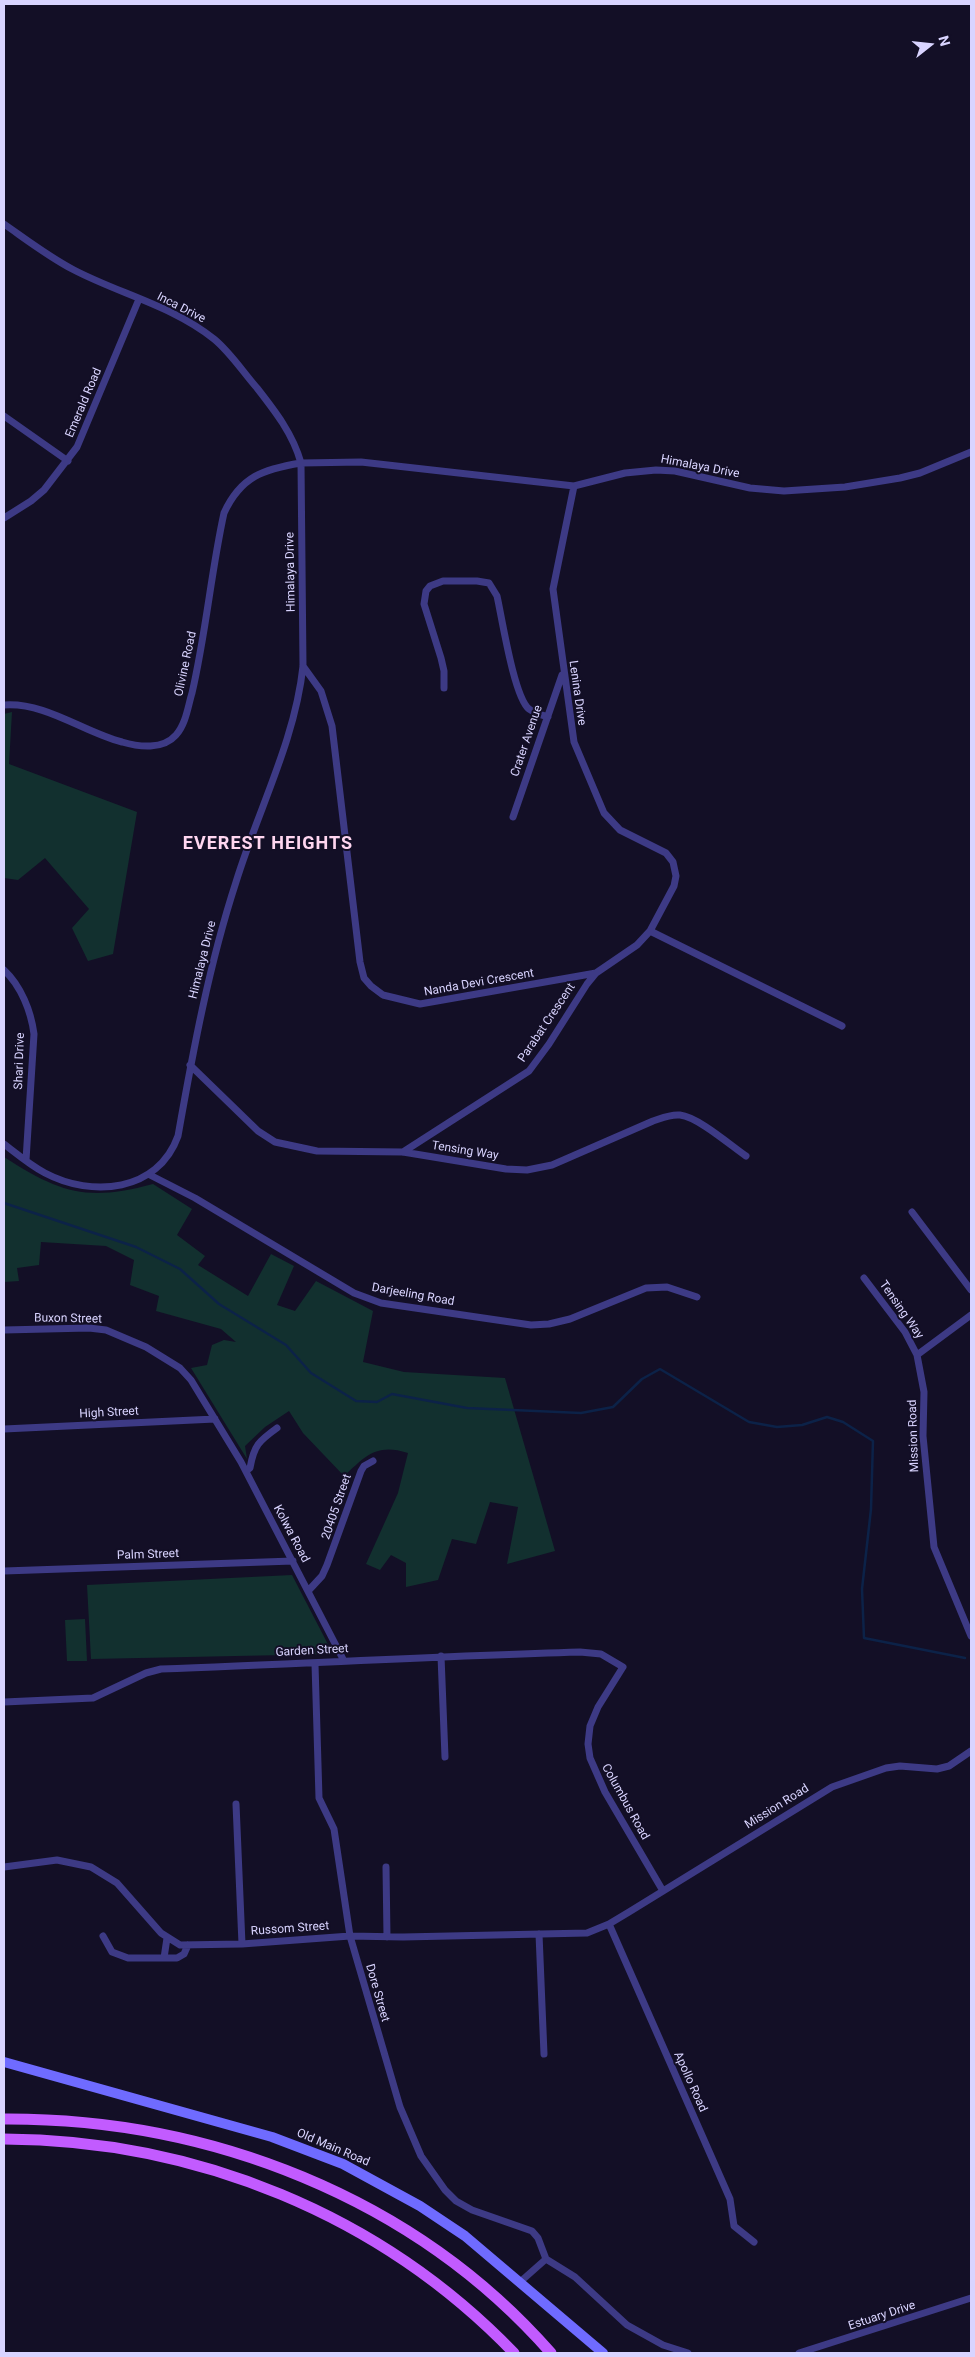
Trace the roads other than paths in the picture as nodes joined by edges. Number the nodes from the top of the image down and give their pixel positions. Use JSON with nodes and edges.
{"nodes":[{"id":1,"x":4,"y":224,"type":"edge"},
{"id":2,"x":139,"y":299,"type":"junction"},
{"id":3,"x":4,"y":416,"type":"edge"},
{"id":4,"x":971,"y":452,"type":"edge"},
{"id":5,"x":68,"y":460,"type":"junction"},
{"id":6,"x":301,"y":463,"type":"junction"},
{"id":7,"x":574,"y":486,"type":"junction"},
{"id":8,"x":4,"y":518,"type":"edge"},
{"id":9,"x":303,"y":666,"type":"junction"},
{"id":10,"x":563,"y":672,"type":"junction"},
{"id":11,"x":444,"y":688,"type":"dead end"},
{"id":12,"x":4,"y":705,"type":"edge"},
{"id":13,"x":548,"y":717,"type":"junction"},
{"id":14,"x":513,"y":817,"type":"dead end"},
{"id":15,"x":673,"y":862,"type":"joint"},
{"id":16,"x":650,"y":931,"type":"junction"},
{"id":17,"x":4,"y":970,"type":"edge"},
{"id":18,"x":596,"y":973,"type":"junction"},
{"id":19,"x":842,"y":1026,"type":"dead end"},
{"id":20,"x":190,"y":1065,"type":"junction"},
{"id":21,"x":4,"y":1144,"type":"edge"},
{"id":22,"x":404,"y":1152,"type":"junction"},
{"id":23,"x":746,"y":1156,"type":"dead end"},
{"id":24,"x":26,"y":1160,"type":"junction"},
{"id":25,"x":150,"y":1175,"type":"junction"},
{"id":26,"x":912,"y":1212,"type":"dead end"},
{"id":27,"x":864,"y":1278,"type":"dead end"},
{"id":28,"x":971,"y":1290,"type":"edge"},
{"id":29,"x":697,"y":1297,"type":"dead end"},
{"id":30,"x":971,"y":1315,"type":"edge"},
{"id":31,"x":4,"y":1330,"type":"edge"},
{"id":32,"x":917,"y":1355,"type":"junction"},
{"id":33,"x":215,"y":1419,"type":"junction"},
{"id":34,"x":277,"y":1428,"type":"dead end"},
{"id":35,"x":4,"y":1429,"type":"edge"},
{"id":36,"x":373,"y":1461,"type":"dead end"},
{"id":37,"x":246,"y":1471,"type":"junction"},
{"id":38,"x":293,"y":1561,"type":"junction"},
{"id":39,"x":4,"y":1571,"type":"edge"},
{"id":40,"x":309,"y":1590,"type":"junction"},
{"id":41,"x":971,"y":1636,"type":"edge"},
{"id":42,"x":441,"y":1656,"type":"junction"},
{"id":43,"x":344,"y":1662,"type":"junction"},
{"id":44,"x":315,"y":1664,"type":"junction"},
{"id":45,"x":623,"y":1667,"type":"joint"},
{"id":46,"x":4,"y":1702,"type":"edge"},
{"id":47,"x":971,"y":1751,"type":"edge"},
{"id":48,"x":445,"y":1756,"type":"dead end"},
{"id":49,"x":236,"y":1804,"type":"dead end"},
{"id":50,"x":4,"y":1867,"type":"edge"},
{"id":51,"x":386,"y":1867,"type":"dead end"},
{"id":52,"x":663,"y":1891,"type":"junction"},
{"id":53,"x":609,"y":1924,"type":"junction"},
{"id":54,"x":539,"y":1934,"type":"junction"},
{"id":55,"x":103,"y":1936,"type":"dead end"},
{"id":56,"x":350,"y":1936,"type":"junction"},
{"id":57,"x":387,"y":1937,"type":"junction"},
{"id":58,"x":167,"y":1938,"type":"junction"},
{"id":59,"x":242,"y":1944,"type":"junction"},
{"id":60,"x":188,"y":1945,"type":"junction"},
{"id":61,"x":164,"y":1958,"type":"junction"},
{"id":62,"x":544,"y":2054,"type":"dead end"},
{"id":63,"x":4,"y":2062,"type":"edge"},
{"id":64,"x":4,"y":2119,"type":"edge"},
{"id":65,"x":4,"y":2139,"type":"edge"},
{"id":66,"x":754,"y":2242,"type":"dead end"},
{"id":67,"x":546,"y":2259,"type":"junction"},
{"id":68,"x":520,"y":2282,"type":"junction"},
{"id":69,"x":971,"y":2298,"type":"edge"},
{"id":70,"x":514,"y":2353,"type":"edge"},
{"id":71,"x":551,"y":2353,"type":"edge"},
{"id":72,"x":603,"y":2353,"type":"edge"},
{"id":73,"x":688,"y":2353,"type":"edge"},
{"id":74,"x":799,"y":2353,"type":"edge"}],
"edges":[{"from":1,"to":2,"type":"street","name":"Inca Drive"},
{"from":2,"to":5,"type":"street","name":"Emerald Road"},
{"from":2,"to":6,"type":"street","name":"Inca Drive"},
{"from":3,"to":5,"type":"street"},
{"from":4,"to":7,"type":"street","name":"Himalaya Drive"},
{"from":5,"to":8,"type":"street","name":"Emerald Road"},
{"from":6,"to":7,"type":"street","name":"Himalaya Drive"},
{"from":6,"to":9,"type":"street","name":"Himalaya Drive"},
{"from":6,"to":12,"type":"street","name":"Olivine Road"},
{"from":7,"to":10,"type":"street","name":"Lenina Drive"},
{"from":9,"to":18,"type":"street","name":"Nanda Devi Crescent"},
{"from":9,"to":20,"type":"street","name":"Himalaya Drive"},
{"from":10,"to":13,"type":"street","name":"Crater Avenue"},
{"from":10,"to":15,"type":"street","name":"Lenina Drive"},
{"from":11,"to":13,"type":"street"},
{"from":13,"to":14,"type":"street","name":"Crater Avenue"},
{"from":15,"to":16,"type":"street","name":"Parabat Crescent"},
{"from":16,"to":18,"type":"street","name":"Parabat Crescent"},
{"from":16,"to":19,"type":"street"},
{"from":17,"to":24,"type":"street","name":"Shari Drive"},
{"from":18,"to":22,"type":"street","name":"Parabat Crescent"},
{"from":20,"to":22,"type":"street","name":"Tensing Way"},
{"from":20,"to":25,"type":"street","name":"Himalaya Drive"},
{"from":21,"to":24,"type":"street","name":"Himalaya Drive"},
{"from":22,"to":23,"type":"street","name":"Tensing Way"},
{"from":24,"to":25,"type":"street","name":"Himalaya Drive"},
{"from":25,"to":29,"type":"street","name":"Darjeeling Road"},
{"from":26,"to":28,"type":"street"},
{"from":27,"to":32,"type":"street","name":"Tensing Way"},
{"from":30,"to":32,"type":"street"},
{"from":31,"to":33,"type":"street","name":"Buxon Street"},
{"from":32,"to":41,"type":"street","name":"Mission Road"},
{"from":33,"to":35,"type":"street","name":"High Street"},
{"from":33,"to":37,"type":"street","name":"Kolwa Road"},
{"from":34,"to":37,"type":"street"},
{"from":36,"to":40,"type":"street","name":"20405 Street"},
{"from":37,"to":38,"type":"street","name":"Kolwa Road"},
{"from":38,"to":39,"type":"street","name":"Palm Street"},
{"from":38,"to":40,"type":"street","name":"Kolwa Road"},
{"from":40,"to":43,"type":"street","name":"Kolwa Road"},
{"from":42,"to":43,"type":"street","name":"Garden Street"},
{"from":42,"to":45,"type":"street","name":"Garden Street"},
{"from":42,"to":48,"type":"street"},
{"from":43,"to":44,"type":"street","name":"Garden Street"},
{"from":44,"to":46,"type":"street","name":"Garden Street"},
{"from":44,"to":56,"type":"street","name":"Dore Street"},
{"from":45,"to":52,"type":"street","name":"Columbus Road"},
{"from":47,"to":52,"type":"street","name":"Mission Road"},
{"from":49,"to":59,"type":"street"},
{"from":50,"to":58,"type":"street","name":"Russom Street"},
{"from":51,"to":57,"type":"street"},
{"from":52,"to":53,"type":"street","name":"Mission Road"},
{"from":53,"to":54,"type":"street","name":"Russom Street"},
{"from":53,"to":66,"type":"street","name":"Apollo Road"},
{"from":54,"to":57,"type":"street","name":"Russom Street"},
{"from":54,"to":62,"type":"street"},
{"from":55,"to":61,"type":"street"},
{"from":56,"to":57,"type":"street","name":"Russom Street"},
{"from":56,"to":59,"type":"street","name":"Russom Street"},
{"from":56,"to":67,"type":"street","name":"Dore Street"},
{"from":58,"to":60,"type":"street","name":"Russom Street"},
{"from":58,"to":61,"type":"street"},
{"from":59,"to":60,"type":"street","name":"Russom Street"},
{"from":60,"to":61,"type":"street"},
{"from":63,"to":68,"type":"street","name":"Old Main Road"},
{"from":64,"to":71,"type":"main road"},
{"from":65,"to":70,"type":"main road"},
{"from":67,"to":68,"type":"street"},
{"from":67,"to":73,"type":"street"},
{"from":68,"to":72,"type":"street","name":"Old Main Road"},
{"from":69,"to":74,"type":"street","name":"Estuary Drive"}]}
